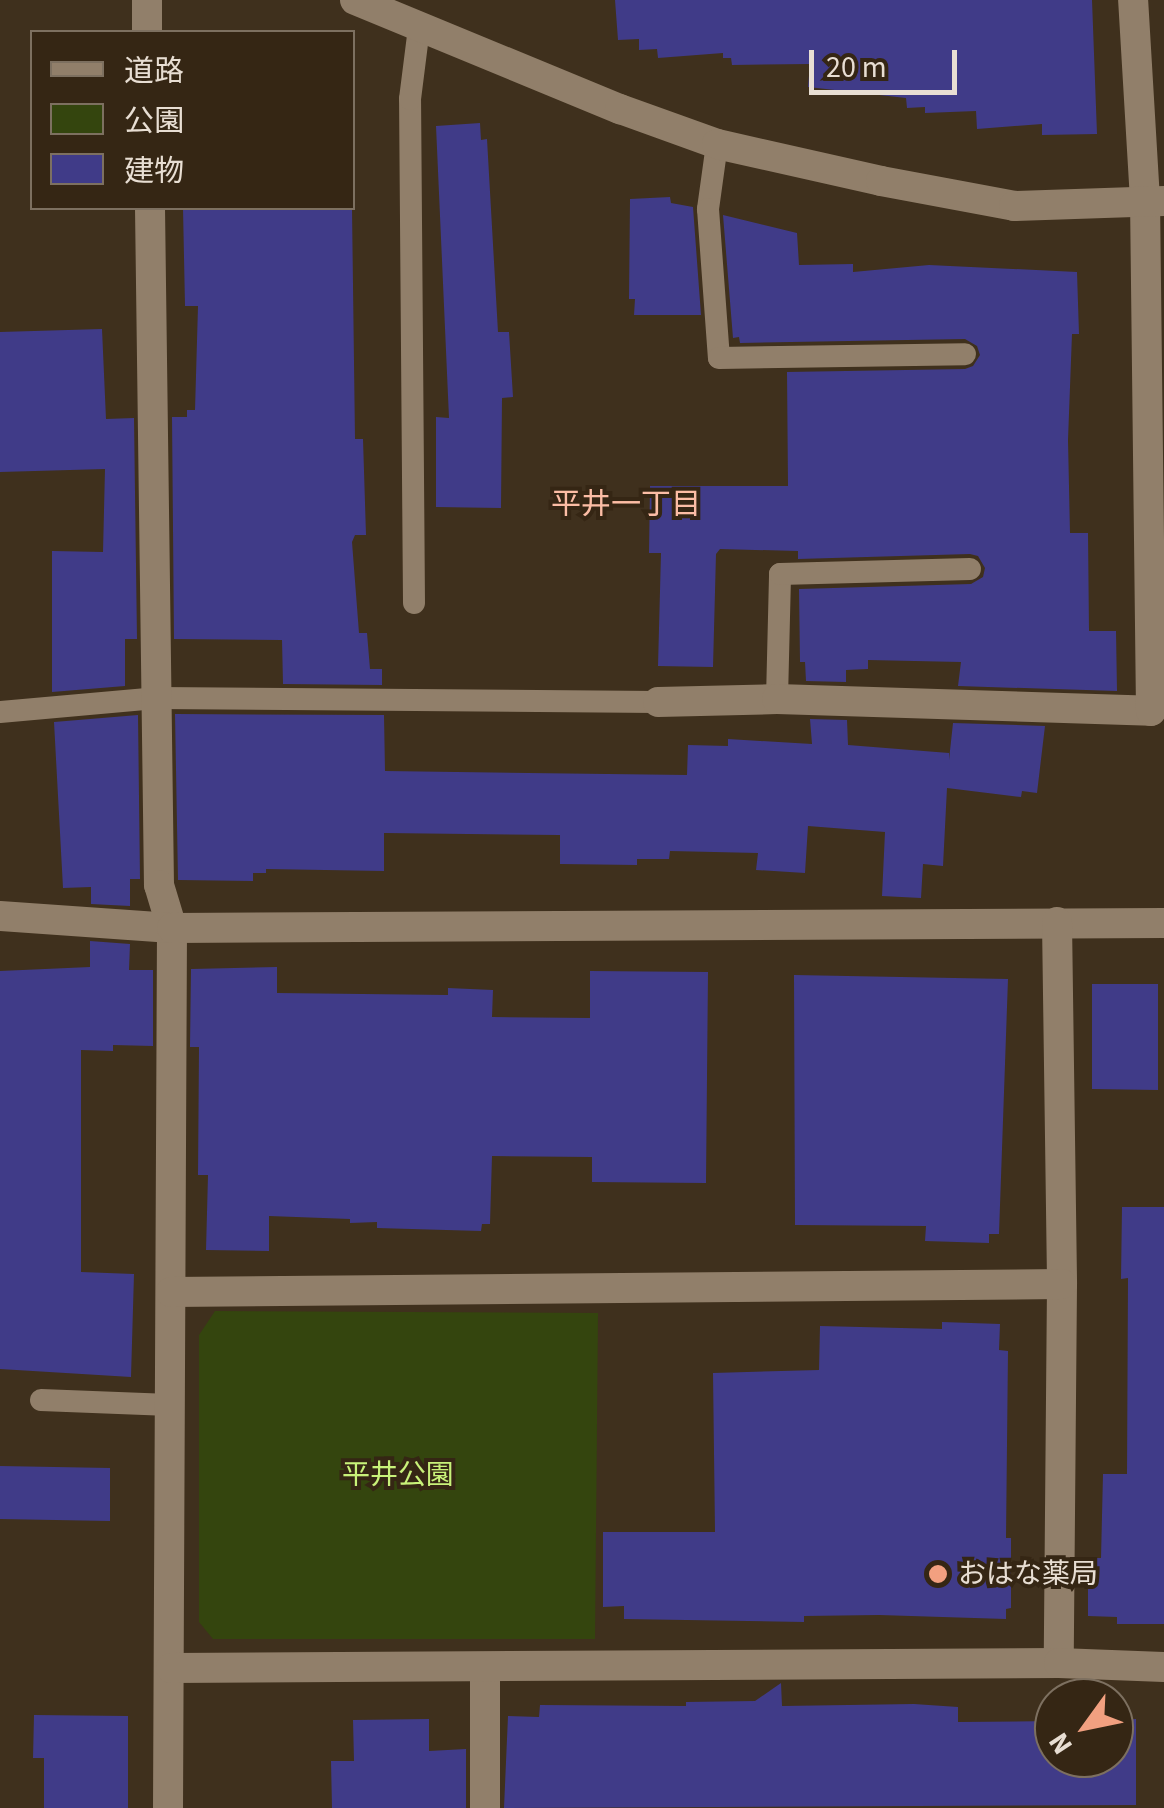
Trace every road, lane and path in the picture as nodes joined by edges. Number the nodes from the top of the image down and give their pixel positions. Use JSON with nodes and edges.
{"nodes":[{"id":1,"x":146,"y":0,"type":"edge"},
{"id":2,"x":355,"y":0,"type":"edge"},
{"id":3,"x":1133,"y":0,"type":"edge"},
{"id":4,"x":419,"y":28,"type":"junction"},
{"id":5,"x":147,"y":30,"type":"edge"},
{"id":6,"x":717,"y":144,"type":"junction"},
{"id":7,"x":1154,"y":200,"type":"edge"},
{"id":8,"x":150,"y":210,"type":"edge"},
{"id":9,"x":965,"y":354,"type":"dead end"},
{"id":10,"x":970,"y":569,"type":"dead end"},
{"id":11,"x":414,"y":603,"type":"dead end"},
{"id":12,"x":158,"y":698,"type":"junction"},
{"id":13,"x":777,"y":699,"type":"junction"},
{"id":14,"x":658,"y":702,"type":"joint"},
{"id":15,"x":0,"y":712,"type":"edge"},
{"id":16,"x":0,"y":916,"type":"edge"},
{"id":17,"x":1057,"y":922,"type":"junction"},
{"id":18,"x":1164,"y":923,"type":"edge"},
{"id":19,"x":172,"y":928,"type":"junction"},
{"id":20,"x":1062,"y":1284,"type":"junction"},
{"id":21,"x":171,"y":1292,"type":"junction"},
{"id":22,"x":41,"y":1400,"type":"dead end"},
{"id":23,"x":170,"y":1405,"type":"junction"},
{"id":24,"x":1059,"y":1663,"type":"junction"},
{"id":25,"x":485,"y":1667,"type":"junction"},
{"id":26,"x":1164,"y":1667,"type":"edge"},
{"id":27,"x":171,"y":1668,"type":"junction"},
{"id":28,"x":168,"y":1808,"type":"edge"},
{"id":29,"x":486,"y":1808,"type":"edge"}],
"edges":[{"from":1,"to":5,"type":"street"},
{"from":2,"to":4,"type":"street"},
{"from":3,"to":7,"type":"street"},
{"from":4,"to":6,"type":"street"},
{"from":4,"to":11,"type":"lane"},
{"from":6,"to":7,"type":"street"},
{"from":6,"to":9,"type":"lane"},
{"from":7,"to":13,"type":"street"},
{"from":8,"to":12,"type":"street"},
{"from":10,"to":13,"type":"lane"},
{"from":12,"to":14,"type":"lane"},
{"from":12,"to":15,"type":"lane"},
{"from":12,"to":19,"type":"street"},
{"from":13,"to":14,"type":"street"},
{"from":16,"to":19,"type":"street"},
{"from":17,"to":18,"type":"street"},
{"from":17,"to":19,"type":"street"},
{"from":17,"to":20,"type":"street"},
{"from":19,"to":21,"type":"street"},
{"from":20,"to":21,"type":"street"},
{"from":20,"to":24,"type":"street"},
{"from":21,"to":23,"type":"street"},
{"from":22,"to":23,"type":"lane"},
{"from":23,"to":27,"type":"street"},
{"from":24,"to":25,"type":"street"},
{"from":24,"to":26,"type":"street"},
{"from":25,"to":27,"type":"street"},
{"from":25,"to":29,"type":"street"},
{"from":27,"to":28,"type":"street"}]}
